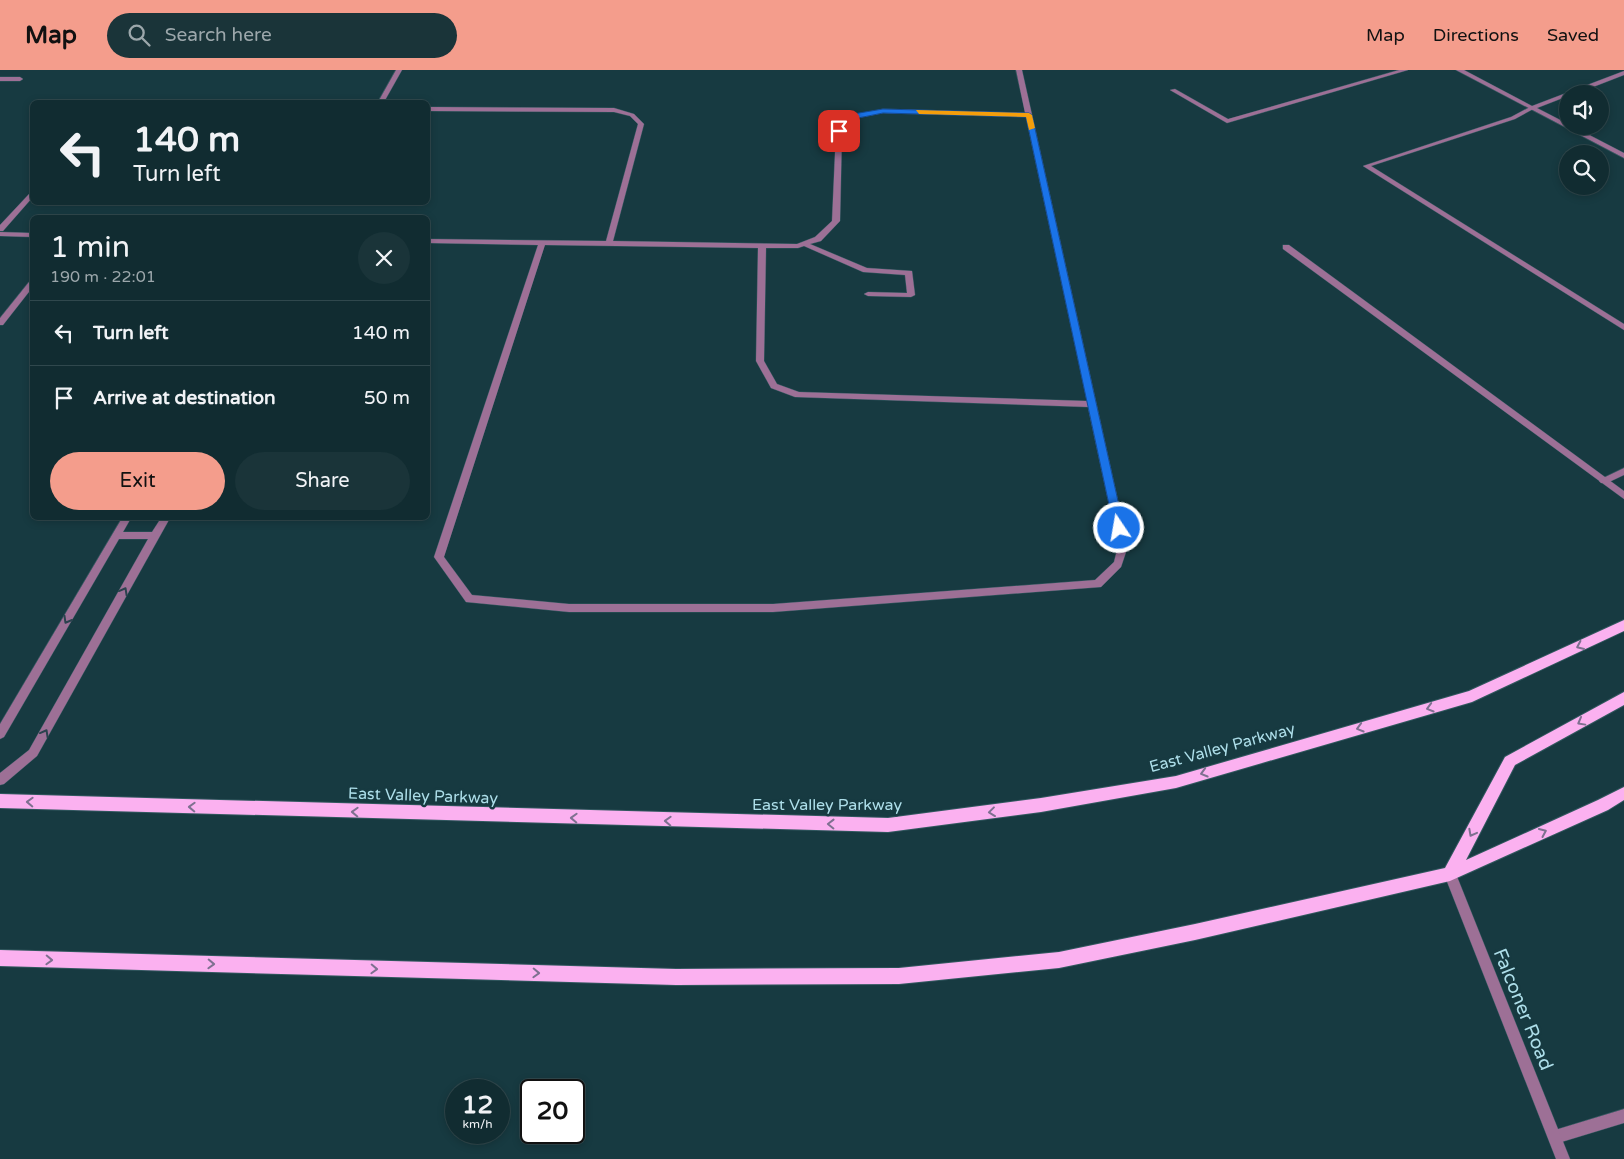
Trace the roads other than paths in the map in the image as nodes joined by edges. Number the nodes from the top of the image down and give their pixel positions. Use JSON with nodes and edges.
{"nodes":[{"id":1,"x":400,"y":70,"type":"edge"},
{"id":2,"x":1019,"y":70,"type":"edge"},
{"id":3,"x":1405,"y":70,"type":"edge"},
{"id":4,"x":1459,"y":70,"type":"edge"},
{"id":5,"x":1624,"y":73,"type":"edge"},
{"id":6,"x":0,"y":79,"type":"edge"},
{"id":7,"x":20,"y":79,"type":"dead end"},
{"id":8,"x":1592,"y":85,"type":"edge"},
{"id":9,"x":1173,"y":90,"type":"dead end"},
{"id":10,"x":1559,"y":98,"type":"edge"},
{"id":11,"x":382,"y":100,"type":"edge"},
{"id":12,"x":1532,"y":108,"type":"junction"},
{"id":13,"x":430,"y":109,"type":"edge"},
{"id":14,"x":1029,"y":115,"type":"junction"},
{"id":15,"x":1624,"y":156,"type":"edge"},
{"id":16,"x":30,"y":196,"type":"edge"},
{"id":17,"x":0,"y":229,"type":"edge"},
{"id":18,"x":0,"y":234,"type":"edge"},
{"id":19,"x":30,"y":234,"type":"edge"},
{"id":20,"x":430,"y":241,"type":"edge"},
{"id":21,"x":542,"y":242,"type":"junction"},
{"id":22,"x":608,"y":243,"type":"junction"},
{"id":23,"x":804,"y":244,"type":"junction"},
{"id":24,"x":762,"y":246,"type":"junction"},
{"id":25,"x":1286,"y":247,"type":"dead end"},
{"id":26,"x":30,"y":286,"type":"edge"},
{"id":27,"x":868,"y":294,"type":"dead end"},
{"id":28,"x":0,"y":323,"type":"edge"},
{"id":29,"x":1624,"y":328,"type":"edge"},
{"id":30,"x":1094,"y":404,"type":"junction"},
{"id":31,"x":1624,"y":471,"type":"edge"},
{"id":32,"x":1604,"y":481,"type":"junction"},
{"id":33,"x":1624,"y":496,"type":"edge"},
{"id":34,"x":125,"y":520,"type":"edge"},
{"id":35,"x":164,"y":520,"type":"edge"},
{"id":36,"x":116,"y":535,"type":"junction"},
{"id":37,"x":154,"y":536,"type":"junction"},
{"id":38,"x":1624,"y":625,"type":"edge"},
{"id":39,"x":1624,"y":698,"type":"edge"},
{"id":40,"x":0,"y":734,"type":"edge"},
{"id":41,"x":0,"y":780,"type":"edge"},
{"id":42,"x":1624,"y":793,"type":"edge"},
{"id":43,"x":0,"y":801,"type":"edge"},
{"id":44,"x":1450,"y":874,"type":"junction"},
{"id":45,"x":0,"y":958,"type":"edge"},
{"id":46,"x":1624,"y":1116,"type":"edge"},
{"id":47,"x":1555,"y":1137,"type":"junction"},
{"id":48,"x":1563,"y":1159,"type":"edge"}],
"edges":[{"from":1,"to":11,"type":"street"},
{"from":2,"to":14,"type":"street"},
{"from":3,"to":9,"type":"street"},
{"from":4,"to":12,"type":"street"},
{"from":5,"to":8,"type":"street"},
{"from":6,"to":7,"type":"street"},
{"from":10,"to":12,"type":"street"},
{"from":12,"to":15,"type":"street"},
{"from":12,"to":29,"type":"street"},
{"from":13,"to":22,"type":"street"},
{"from":14,"to":23,"type":"street"},
{"from":14,"to":30,"type":"street"},
{"from":16,"to":17,"type":"street"},
{"from":18,"to":19,"type":"street"},
{"from":20,"to":21,"type":"street"},
{"from":21,"to":22,"type":"street"},
{"from":21,"to":30,"type":"street"},
{"from":22,"to":24,"type":"street"},
{"from":23,"to":24,"type":"street"},
{"from":23,"to":27,"type":"street"},
{"from":24,"to":30,"type":"street"},
{"from":25,"to":32,"type":"street"},
{"from":26,"to":28,"type":"street"},
{"from":31,"to":32,"type":"street"},
{"from":32,"to":33,"type":"street"},
{"from":34,"to":36,"type":"street"},
{"from":35,"to":37,"type":"street"},
{"from":36,"to":37,"type":"street"},
{"from":36,"to":40,"type":"street","one_way":true},
{"from":41,"to":37,"type":"street","one_way":true},
{"from":38,"to":43,"type":"main road","name":"East Valley Parkway","one_way":true},
{"from":39,"to":44,"type":"main road","one_way":true},
{"from":44,"to":42,"type":"main road","one_way":true},
{"from":45,"to":44,"type":"main road","one_way":true},
{"from":44,"to":47,"type":"street","name":"Falconer Road"},
{"from":46,"to":47,"type":"street"},
{"from":47,"to":48,"type":"street","name":"Falconer Road"}]}
